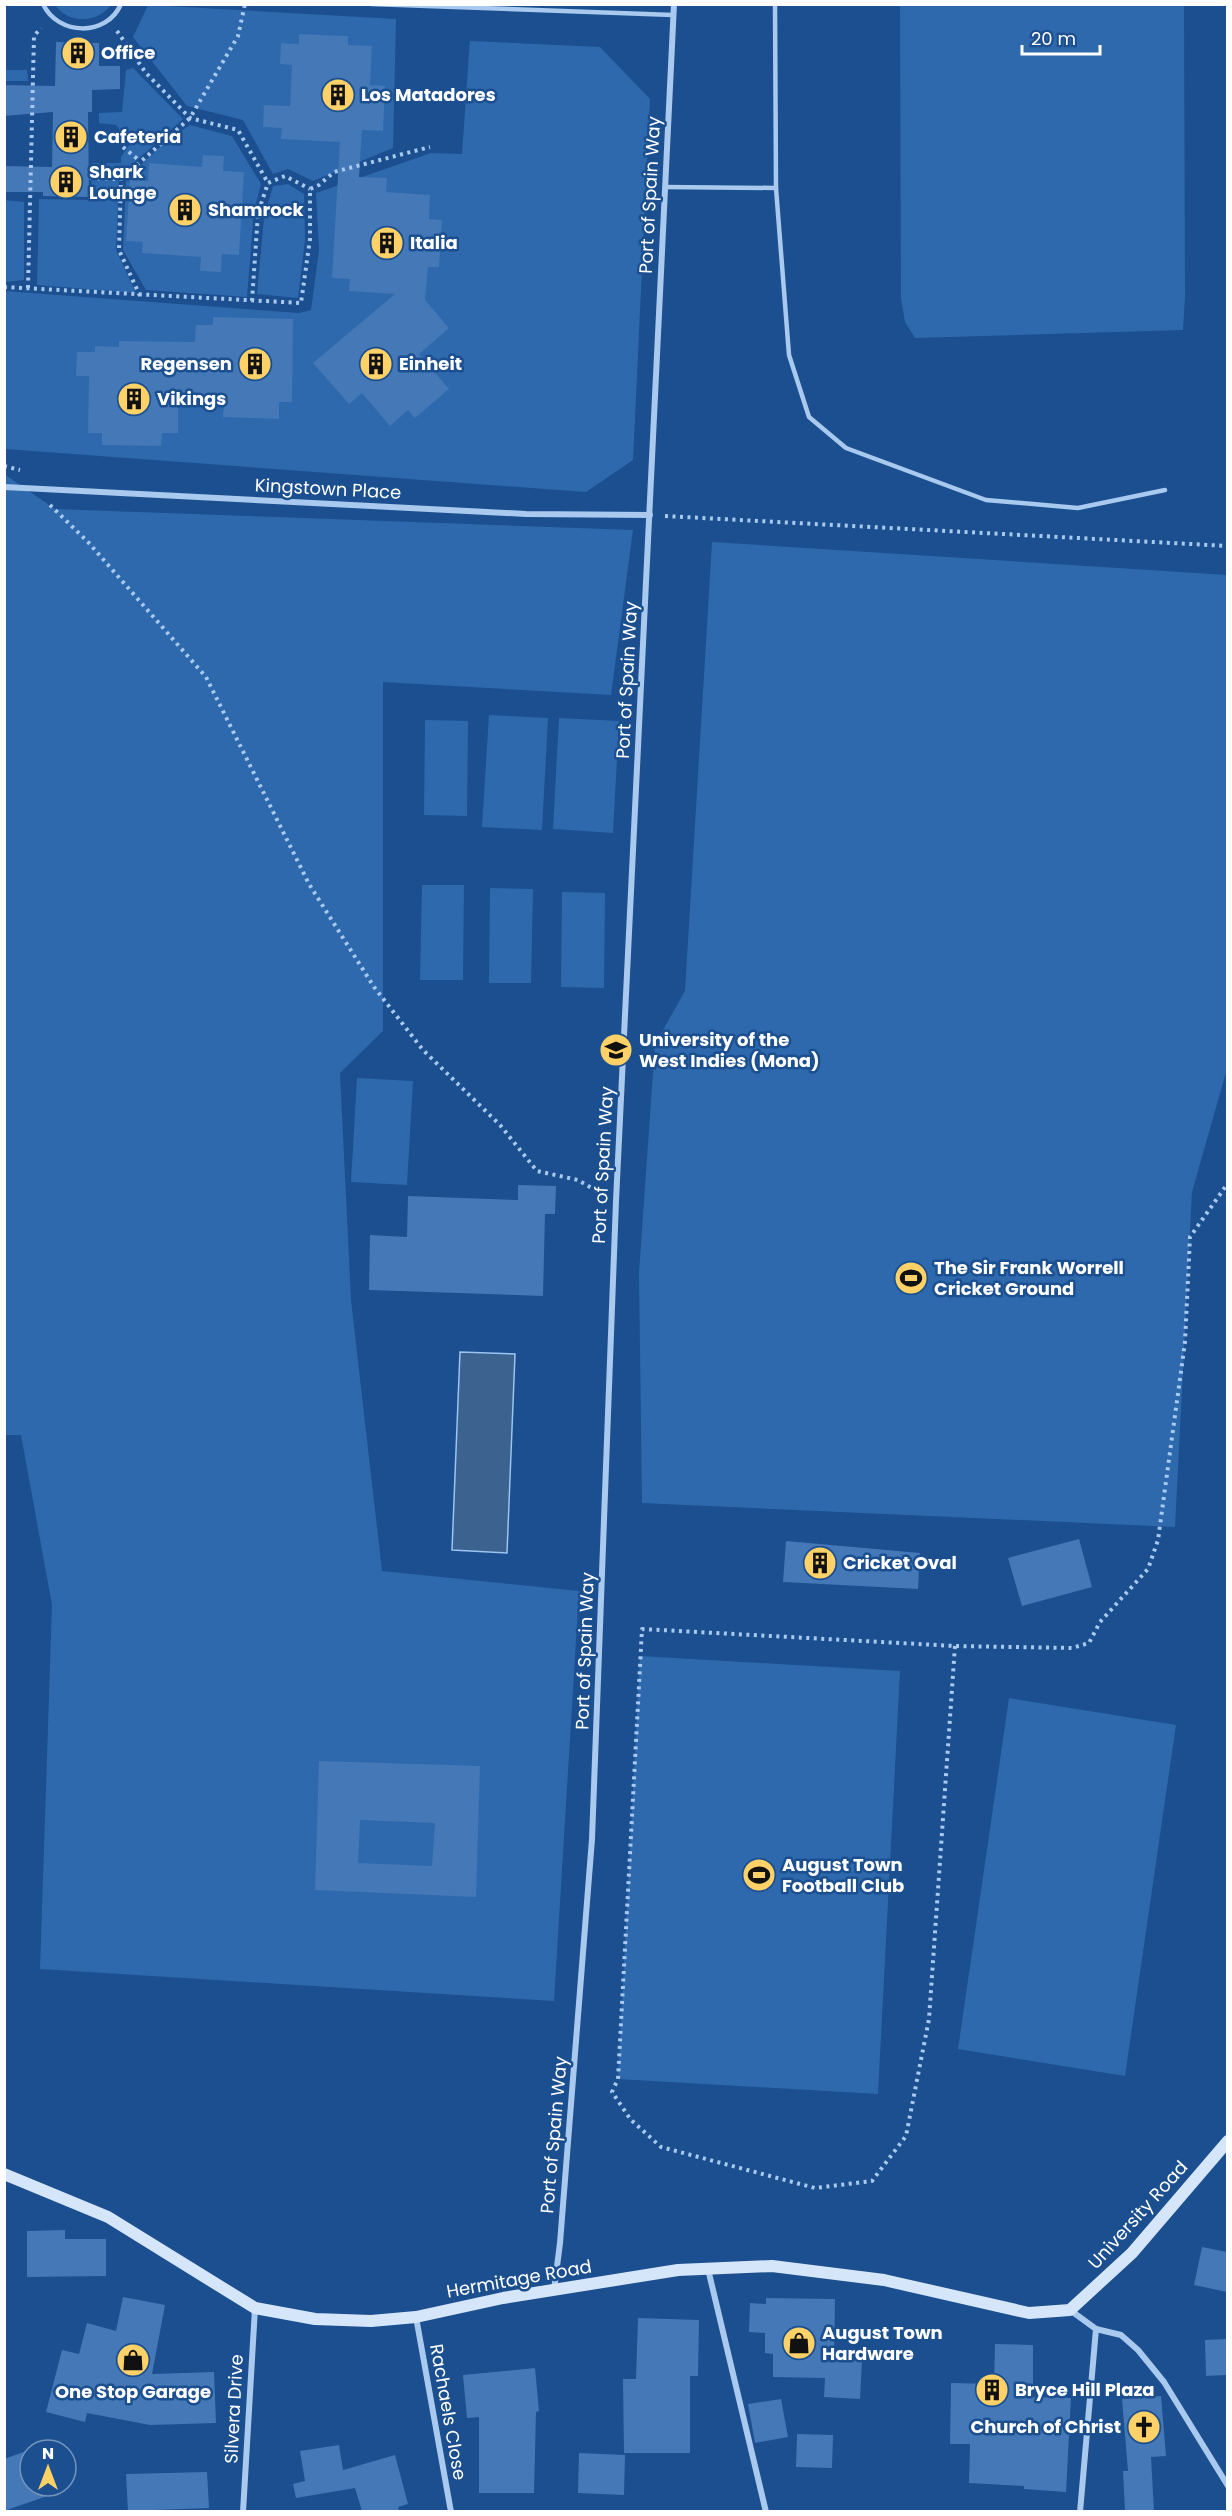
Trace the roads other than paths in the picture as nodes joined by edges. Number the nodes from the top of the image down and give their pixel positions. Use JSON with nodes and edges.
{"nodes":[{"id":1,"x":43,"y":4,"type":"edge"},
{"id":2,"x":121,"y":4,"type":"edge"},
{"id":3,"x":372,"y":4,"type":"edge"},
{"id":4,"x":674,"y":4,"type":"edge"},
{"id":5,"x":775,"y":4,"type":"edge"},
{"id":6,"x":673,"y":15,"type":"junction"},
{"id":7,"x":665,"y":187,"type":"junction"},
{"id":8,"x":776,"y":189,"type":"junction"},
{"id":9,"x":4,"y":487,"type":"edge"},
{"id":10,"x":1165,"y":490,"type":"dead end"},
{"id":11,"x":651,"y":515,"type":"junction"},
{"id":12,"x":1227,"y":2141,"type":"edge"},
{"id":13,"x":4,"y":2174,"type":"edge"},
{"id":14,"x":708,"y":2269,"type":"junction"},
{"id":15,"x":554,"y":2291,"type":"junction"},
{"id":16,"x":255,"y":2308,"type":"junction"},
{"id":17,"x":1070,"y":2310,"type":"junction"},
{"id":18,"x":416,"y":2317,"type":"junction"},
{"id":19,"x":1096,"y":2328,"type":"junction"},
{"id":20,"x":1227,"y":2486,"type":"edge"},
{"id":21,"x":243,"y":2511,"type":"edge"},
{"id":22,"x":451,"y":2511,"type":"edge"},
{"id":23,"x":766,"y":2511,"type":"edge"},
{"id":24,"x":1080,"y":2511,"type":"edge"}],
"edges":[{"from":1,"to":2,"type":"lane"},
{"from":3,"to":6,"type":"lane"},
{"from":4,"to":6,"type":"street","name":"Port of Spain Way"},
{"from":5,"to":8,"type":"lane"},
{"from":6,"to":7,"type":"street","name":"Port of Spain Way"},
{"from":7,"to":8,"type":"lane"},
{"from":7,"to":11,"type":"street","name":"Port of Spain Way"},
{"from":8,"to":10,"type":"lane"},
{"from":9,"to":11,"type":"street","name":"Kingstown Place"},
{"from":11,"to":15,"type":"street","name":"Port of Spain Way"},
{"from":12,"to":17,"type":"street","name":"University Road"},
{"from":13,"to":16,"type":"street","name":"Hermitage Road"},
{"from":14,"to":15,"type":"street","name":"Hermitage Road"},
{"from":14,"to":17,"type":"street","name":"Hermitage Road"},
{"from":14,"to":23,"type":"street"},
{"from":15,"to":18,"type":"street","name":"Hermitage Road"},
{"from":16,"to":18,"type":"street","name":"Hermitage Road"},
{"from":16,"to":21,"type":"street","name":"Silvera Drive"},
{"from":17,"to":19,"type":"street"},
{"from":18,"to":22,"type":"street","name":"Rachaels Close"},
{"from":19,"to":20,"type":"street"},
{"from":19,"to":24,"type":"street"}]}
